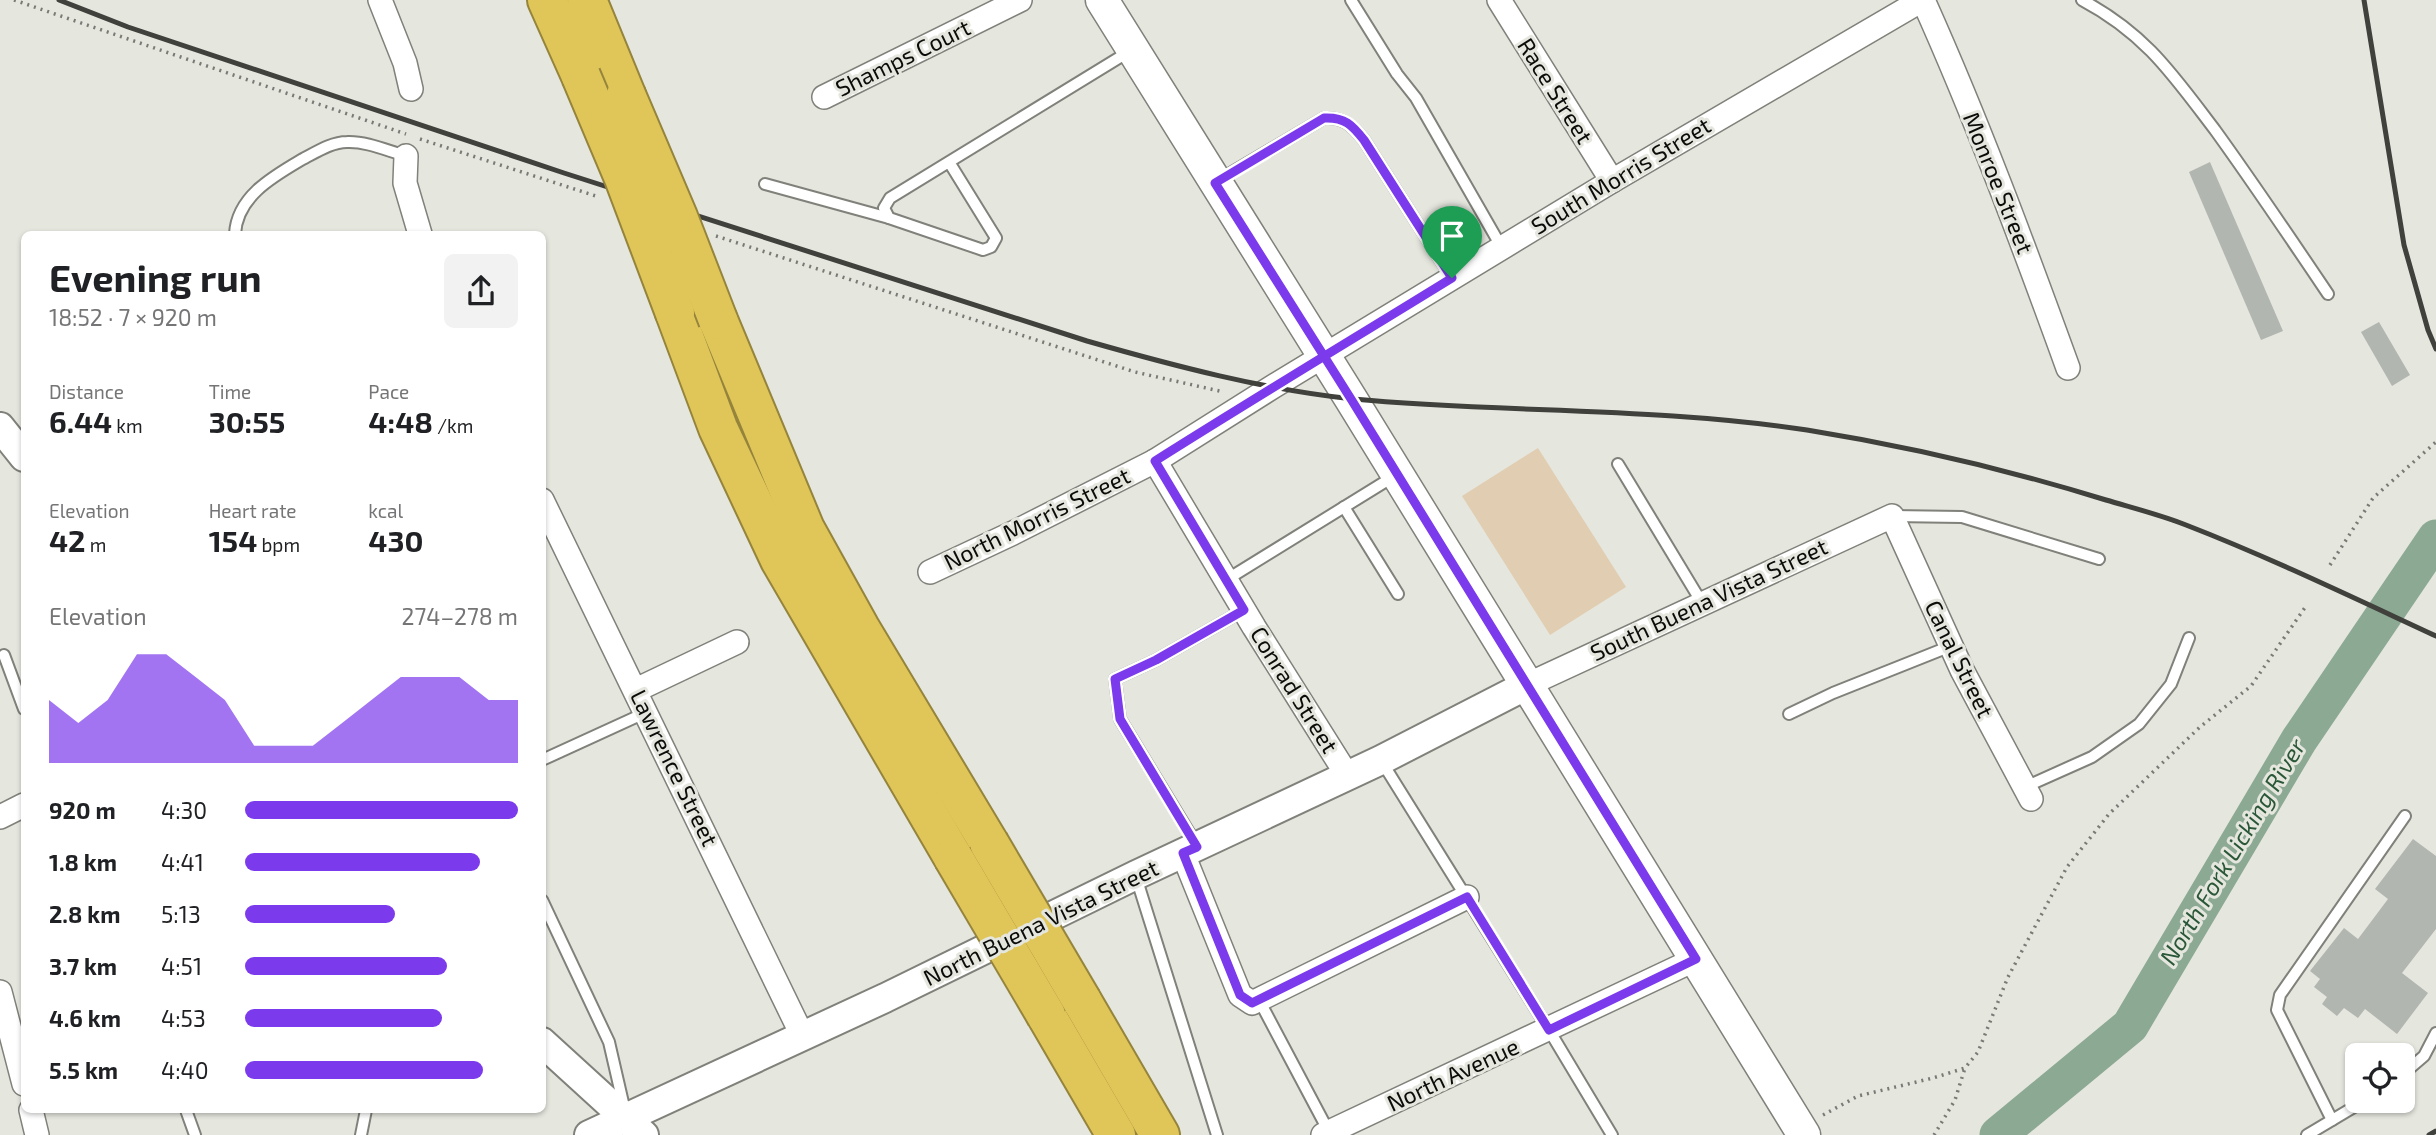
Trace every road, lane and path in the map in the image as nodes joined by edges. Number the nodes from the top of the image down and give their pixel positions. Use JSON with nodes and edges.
{"nodes":[{"id":1,"x":380,"y":0,"type":"edge"},
{"id":2,"x":547,"y":0,"type":"edge"},
{"id":3,"x":587,"y":0,"type":"edge"},
{"id":4,"x":1020,"y":0,"type":"edge"},
{"id":5,"x":1102,"y":0,"type":"edge"},
{"id":6,"x":1351,"y":0,"type":"edge"},
{"id":7,"x":1499,"y":0,"type":"edge"},
{"id":8,"x":1922,"y":0,"type":"edge"},
{"id":9,"x":2082,"y":0,"type":"edge"},
{"id":10,"x":1132,"y":49,"type":"junction"},
{"id":11,"x":411,"y":89,"type":"dead end"},
{"id":12,"x":824,"y":97,"type":"dead end"},
{"id":13,"x":406,"y":156,"type":"joint"},
{"id":14,"x":949,"y":162,"type":"junction"},
{"id":15,"x":1612,"y":181,"type":"junction"},
{"id":16,"x":1215,"y":183,"type":"junction"},
{"id":17,"x":765,"y":184,"type":"dead end"},
{"id":18,"x":889,"y":218,"type":"junction"},
{"id":19,"x":235,"y":231,"type":"edge"},
{"id":20,"x":419,"y":231,"type":"edge"},
{"id":21,"x":1502,"y":248,"type":"junction"},
{"id":22,"x":1452,"y":278,"type":"junction"},
{"id":23,"x":2328,"y":294,"type":"dead end"},
{"id":24,"x":1323,"y":357,"type":"junction"},
{"id":25,"x":2068,"y":368,"type":"dead end"},
{"id":26,"x":0,"y":427,"type":"edge"},
{"id":27,"x":2436,"y":442,"type":"edge"},
{"id":28,"x":21,"y":453,"type":"edge"},
{"id":29,"x":1155,"y":461,"type":"junction"},
{"id":30,"x":1618,"y":464,"type":"dead end"},
{"id":31,"x":1397,"y":474,"type":"junction"},
{"id":32,"x":1345,"y":507,"type":"junction"},
{"id":33,"x":546,"y":508,"type":"edge"},
{"id":34,"x":1892,"y":516,"type":"junction"},
{"id":35,"x":2099,"y":559,"type":"dead end"},
{"id":36,"x":2330,"y":565,"type":"dead end"},
{"id":37,"x":930,"y":572,"type":"dead end"},
{"id":38,"x":1226,"y":580,"type":"junction"},
{"id":39,"x":1398,"y":594,"type":"dead end"},
{"id":40,"x":1702,"y":603,"type":"junction"},
{"id":41,"x":2306,"y":606,"type":"dead end"},
{"id":42,"x":1244,"y":610,"type":"junction"},
{"id":43,"x":2189,"y":638,"type":"dead end"},
{"id":44,"x":737,"y":642,"type":"dead end"},
{"id":45,"x":1951,"y":646,"type":"junction"},
{"id":46,"x":4,"y":655,"type":"dead end"},
{"id":47,"x":1527,"y":685,"type":"junction"},
{"id":48,"x":636,"y":690,"type":"junction"},
{"id":49,"x":21,"y":701,"type":"edge"},
{"id":50,"x":647,"y":712,"type":"junction"},
{"id":51,"x":1789,"y":714,"type":"dead end"},
{"id":52,"x":546,"y":758,"type":"edge"},
{"id":53,"x":1381,"y":760,"type":"junction"},
{"id":54,"x":1347,"y":775,"type":"junction"},
{"id":55,"x":2028,"y":793,"type":"joint"},
{"id":56,"x":21,"y":806,"type":"edge"},
{"id":57,"x":0,"y":817,"type":"edge"},
{"id":58,"x":2405,"y":817,"type":"dead end"},
{"id":59,"x":1190,"y":850,"type":"junction"},
{"id":60,"x":1136,"y":875,"type":"junction"},
{"id":61,"x":1467,"y":897,"type":"junction"},
{"id":62,"x":546,"y":908,"type":"edge"},
{"id":63,"x":1696,"y":959,"type":"junction"},
{"id":64,"x":0,"y":992,"type":"edge"},
{"id":65,"x":1259,"y":1000,"type":"junction"},
{"id":66,"x":1549,"y":1030,"type":"junction"},
{"id":67,"x":2436,"y":1032,"type":"edge"},
{"id":68,"x":803,"y":1037,"type":"junction"},
{"id":69,"x":546,"y":1046,"type":"edge"},
{"id":70,"x":2415,"y":1064,"type":"edge"},
{"id":71,"x":1965,"y":1068,"type":"junction"},
{"id":72,"x":21,"y":1072,"type":"edge"},
{"id":73,"x":2345,"y":1112,"type":"edge"},
{"id":74,"x":32,"y":1113,"type":"edge"},
{"id":75,"x":187,"y":1113,"type":"edge"},
{"id":76,"x":365,"y":1113,"type":"edge"},
{"id":77,"x":2332,"y":1120,"type":"junction"},
{"id":78,"x":635,"y":1126,"type":"edge"},
{"id":79,"x":1799,"y":1133,"type":"edge"},
{"id":80,"x":1326,"y":1134,"type":"edge"},
{"id":81,"x":37,"y":1135,"type":"edge"},
{"id":82,"x":195,"y":1135,"type":"edge"},
{"id":83,"x":360,"y":1135,"type":"edge"},
{"id":84,"x":589,"y":1135,"type":"edge"},
{"id":85,"x":1116,"y":1135,"type":"edge"},
{"id":86,"x":1160,"y":1135,"type":"edge"},
{"id":87,"x":1217,"y":1135,"type":"edge"},
{"id":88,"x":1612,"y":1135,"type":"edge"},
{"id":89,"x":1934,"y":1135,"type":"edge"},
{"id":90,"x":2307,"y":1135,"type":"edge"}],
"edges":[{"from":1,"to":11,"type":"street"},
{"from":2,"to":85,"type":"highway","bridge":true},
{"from":3,"to":86,"type":"highway","bridge":true},
{"from":4,"to":12,"type":"street","name":"Shamps Court"},
{"from":5,"to":10,"type":"main road"},
{"from":6,"to":21,"type":"lane"},
{"from":7,"to":15,"type":"street","name":"Race Street"},
{"from":8,"to":15,"type":"street","name":"South Morris Street"},
{"from":8,"to":25,"type":"street","name":"Monroe Street"},
{"from":9,"to":23,"type":"lane"},
{"from":10,"to":14,"type":"lane"},
{"from":10,"to":16,"type":"main road"},
{"from":13,"to":19,"type":"lane"},
{"from":13,"to":20,"type":"street"},
{"from":14,"to":18,"type":"lane"},
{"from":14,"to":18,"type":"lane"},
{"from":15,"to":21,"type":"street","name":"South Morris Street"},
{"from":16,"to":22,"type":"lane"},
{"from":16,"to":24,"type":"main road"},
{"from":17,"to":18,"type":"lane"},
{"from":21,"to":22,"type":"street","name":"South Morris Street"},
{"from":22,"to":24,"type":"street","name":"South Morris Street"},
{"from":24,"to":29,"type":"street","name":"North Morris Street"},
{"from":24,"to":31,"type":"main road"},
{"from":26,"to":28,"type":"street"},
{"from":27,"to":36,"type":"path"},
{"from":29,"to":37,"type":"street","name":"North Morris Street"},
{"from":29,"to":38,"type":"street","name":"Conrad Street"},
{"from":30,"to":40,"type":"lane"},
{"from":31,"to":32,"type":"lane"},
{"from":31,"to":47,"type":"main road"},
{"from":32,"to":38,"type":"lane"},
{"from":32,"to":39,"type":"lane"},
{"from":33,"to":48,"type":"street","name":"Lawrence Street"},
{"from":34,"to":35,"type":"lane"},
{"from":34,"to":40,"type":"street","name":"South Buena Vista Street"},
{"from":34,"to":45,"type":"street","name":"Canal Street"},
{"from":38,"to":42,"type":"street","name":"Conrad Street"},
{"from":40,"to":47,"type":"street","name":"South Buena Vista Street"},
{"from":41,"to":71,"type":"path"},
{"from":42,"to":54,"type":"street","name":"Conrad Street"},
{"from":42,"to":59,"type":"lane"},
{"from":43,"to":55,"type":"lane"},
{"from":44,"to":48,"type":"street"},
{"from":45,"to":51,"type":"lane"},
{"from":45,"to":55,"type":"street","name":"Canal Street"},
{"from":46,"to":49,"type":"lane"},
{"from":47,"to":53,"type":"street","name":"North Buena Vista Street"},
{"from":47,"to":63,"type":"main road"},
{"from":48,"to":50,"type":"street","name":"Lawrence Street"},
{"from":50,"to":52,"type":"lane"},
{"from":50,"to":68,"type":"street","name":"Lawrence Street"},
{"from":53,"to":54,"type":"street","name":"North Buena Vista Street"},
{"from":53,"to":61,"type":"lane"},
{"from":54,"to":59,"type":"street","name":"North Buena Vista Street"},
{"from":56,"to":57,"type":"street"},
{"from":58,"to":77,"type":"lane"},
{"from":59,"to":60,"type":"street","name":"North Buena Vista Street"},
{"from":59,"to":65,"type":"street"},
{"from":60,"to":68,"type":"street","name":"North Buena Vista Street"},
{"from":60,"to":87,"type":"lane"},
{"from":61,"to":65,"type":"street"},
{"from":61,"to":66,"type":"lane"},
{"from":62,"to":78,"type":"lane"},
{"from":63,"to":66,"type":"street","name":"North Avenue"},
{"from":63,"to":79,"type":"main road"},
{"from":64,"to":72,"type":"street"},
{"from":65,"to":80,"type":"lane"},
{"from":66,"to":80,"type":"street","name":"North Avenue"},
{"from":66,"to":88,"type":"lane"},
{"from":67,"to":70,"type":"lane"},
{"from":68,"to":78,"type":"street","name":"North Buena Vista Street"},
{"from":69,"to":78,"type":"street"},
{"from":71,"to":79,"type":"path"},
{"from":71,"to":89,"type":"path"},
{"from":73,"to":77,"type":"lane"},
{"from":74,"to":81,"type":"street"},
{"from":75,"to":82,"type":"lane"},
{"from":76,"to":83,"type":"lane"},
{"from":77,"to":90,"type":"lane"},
{"from":78,"to":84,"type":"street","name":"North Buena Vista Street"}]}
